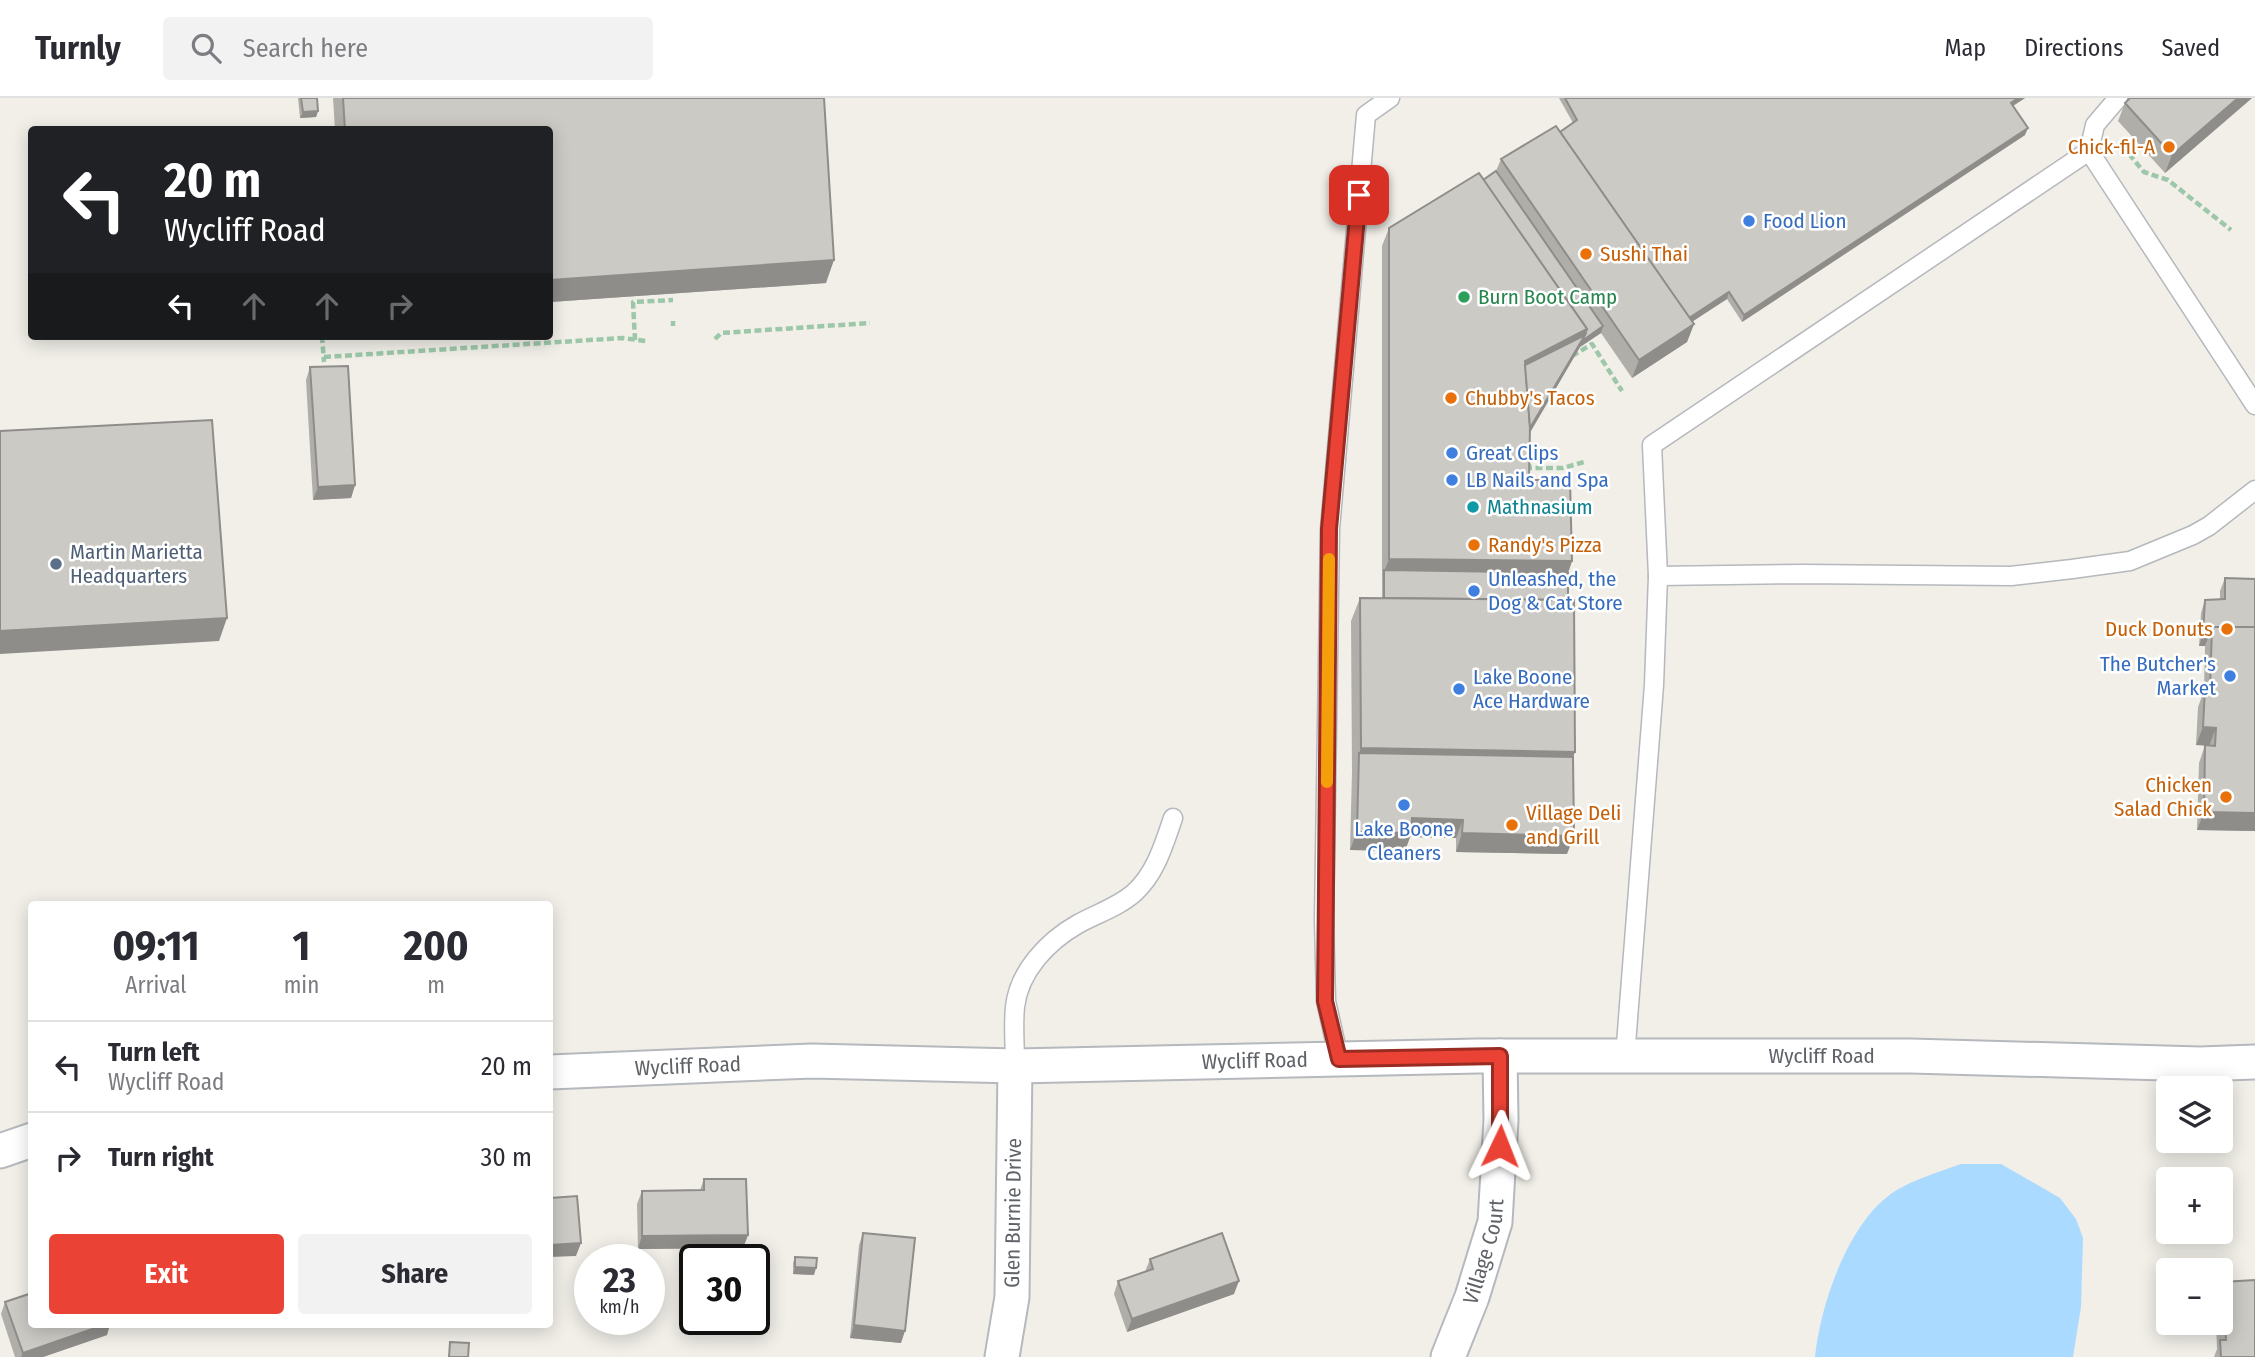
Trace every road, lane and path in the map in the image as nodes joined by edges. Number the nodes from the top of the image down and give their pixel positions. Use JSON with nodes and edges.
{"nodes":[{"id":1,"x":1390,"y":98,"type":"edge"},
{"id":2,"x":2118,"y":98,"type":"edge"},
{"id":3,"x":2089,"y":151,"type":"junction"},
{"id":4,"x":2127,"y":153,"type":"dead end"},
{"id":5,"x":2231,"y":230,"type":"dead end"},
{"id":6,"x":673,"y":300,"type":"edge"},
{"id":7,"x":870,"y":323,"type":"dead end"},
{"id":8,"x":715,"y":339,"type":"dead end"},
{"id":9,"x":323,"y":340,"type":"edge"},
{"id":10,"x":635,"y":340,"type":"junction"},
{"id":11,"x":646,"y":341,"type":"dead end"},
{"id":12,"x":1569,"y":358,"type":"edge"},
{"id":13,"x":1622,"y":391,"type":"dead end"},
{"id":14,"x":2255,"y":405,"type":"edge"},
{"id":15,"x":1584,"y":462,"type":"dead end"},
{"id":16,"x":1523,"y":463,"type":"edge"},
{"id":17,"x":1529,"y":468,"type":"junction"},
{"id":18,"x":1529,"y":480,"type":"edge"},
{"id":19,"x":2255,"y":490,"type":"edge"},
{"id":20,"x":1658,"y":576,"type":"junction"},
{"id":21,"x":1173,"y":818,"type":"dead end"},
{"id":22,"x":1500,"y":1056,"type":"junction"},
{"id":23,"x":1625,"y":1057,"type":"junction"},
{"id":24,"x":1339,"y":1059,"type":"junction"},
{"id":25,"x":2255,"y":1062,"type":"edge"},
{"id":26,"x":1015,"y":1066,"type":"junction"},
{"id":27,"x":553,"y":1072,"type":"edge"},
{"id":28,"x":28,"y":1141,"type":"edge"},
{"id":29,"x":0,"y":1151,"type":"edge"},
{"id":30,"x":1002,"y":1357,"type":"edge"},
{"id":31,"x":1448,"y":1357,"type":"edge"}],
"edges":[{"from":1,"to":24,"type":"lane"},
{"from":2,"to":3,"type":"lane"},
{"from":3,"to":14,"type":"lane"},
{"from":3,"to":20,"type":"lane"},
{"from":4,"to":5,"type":"path"},
{"from":6,"to":10,"type":"path"},
{"from":7,"to":8,"type":"path"},
{"from":9,"to":10,"type":"path"},
{"from":10,"to":11,"type":"path"},
{"from":12,"to":13,"type":"path"},
{"from":15,"to":17,"type":"path"},
{"from":16,"to":17,"type":"path"},
{"from":17,"to":18,"type":"path"},
{"from":19,"to":20,"type":"lane"},
{"from":20,"to":23,"type":"lane"},
{"from":21,"to":26,"type":"lane"},
{"from":22,"to":23,"type":"street","name":"Wycliff Road"},
{"from":22,"to":24,"type":"street","name":"Wycliff Road"},
{"from":22,"to":31,"type":"street","name":"Village Court"},
{"from":23,"to":25,"type":"street","name":"Wycliff Road"},
{"from":24,"to":26,"type":"street","name":"Wycliff Road"},
{"from":26,"to":27,"type":"street","name":"Wycliff Road"},
{"from":26,"to":30,"type":"street","name":"Glen Burnie Drive"},
{"from":28,"to":29,"type":"street"}]}
